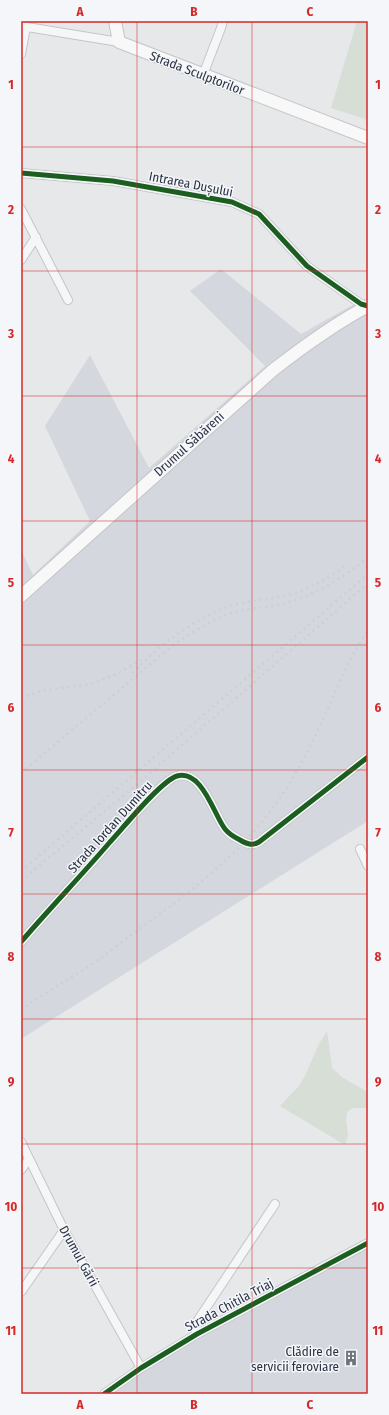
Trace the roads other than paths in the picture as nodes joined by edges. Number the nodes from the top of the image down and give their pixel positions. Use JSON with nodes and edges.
{"nodes":[{"id":1,"x":115,"y":21,"type":"edge"},
{"id":2,"x":223,"y":21,"type":"edge"},
{"id":3,"x":24,"y":26,"type":"edge"},
{"id":4,"x":119,"y":42,"type":"junction"},
{"id":5,"x":21,"y":54,"type":"edge"},
{"id":6,"x":203,"y":75,"type":"junction"},
{"id":7,"x":368,"y":138,"type":"edge"},
{"id":8,"x":21,"y":173,"type":"edge"},
{"id":9,"x":21,"y":209,"type":"edge"},
{"id":10,"x":36,"y":237,"type":"junction"},
{"id":11,"x":21,"y":260,"type":"edge"},
{"id":12,"x":68,"y":300,"type":"dead end"},
{"id":13,"x":368,"y":306,"type":"edge"},
{"id":14,"x":21,"y":596,"type":"edge"},
{"id":15,"x":368,"y":757,"type":"edge"},
{"id":16,"x":360,"y":849,"type":"dead end"},
{"id":17,"x":368,"y":866,"type":"edge"},
{"id":18,"x":21,"y":942,"type":"edge"},
{"id":19,"x":21,"y":1142,"type":"edge"},
{"id":20,"x":29,"y":1159,"type":"junction"},
{"id":21,"x":21,"y":1170,"type":"edge"},
{"id":22,"x":275,"y":1204,"type":"dead end"},
{"id":23,"x":64,"y":1230,"type":"junction"},
{"id":24,"x":368,"y":1244,"type":"edge"},
{"id":25,"x":21,"y":1292,"type":"edge"},
{"id":26,"x":197,"y":1334,"type":"junction"},
{"id":27,"x":141,"y":1368,"type":"junction"},
{"id":28,"x":104,"y":1394,"type":"edge"}],
"edges":[{"from":1,"to":4,"type":"main road"},
{"from":2,"to":6,"type":"street"},
{"from":3,"to":4,"type":"street","name":"Strada Sculptorilor"},
{"from":3,"to":5,"type":"street"},
{"from":4,"to":6,"type":"main road","name":"Strada Sculptorilor"},
{"from":6,"to":7,"type":"main road","name":"Strada Sculptorilor"},
{"from":8,"to":13,"type":"street","name":"Intrarea Dușului"},
{"from":9,"to":10,"type":"street"},
{"from":10,"to":11,"type":"street"},
{"from":10,"to":12,"type":"street"},
{"from":13,"to":14,"type":"main road","name":"Drumul Săbăreni"},
{"from":15,"to":18,"type":"street","name":"Strada Iordan Dumitru"},
{"from":16,"to":17,"type":"street"},
{"from":19,"to":20,"type":"street","name":"Drumul Gării"},
{"from":20,"to":21,"type":"street"},
{"from":20,"to":23,"type":"street","name":"Drumul Gării"},
{"from":22,"to":26,"type":"street"},
{"from":23,"to":25,"type":"street"},
{"from":23,"to":27,"type":"street","name":"Drumul Gării"},
{"from":24,"to":26,"type":"street","name":"Strada Chitila Triaj"},
{"from":26,"to":27,"type":"street","name":"Strada Chitila Triaj"},
{"from":27,"to":28,"type":"street","name":"Strada Chitila Triaj"}]}
